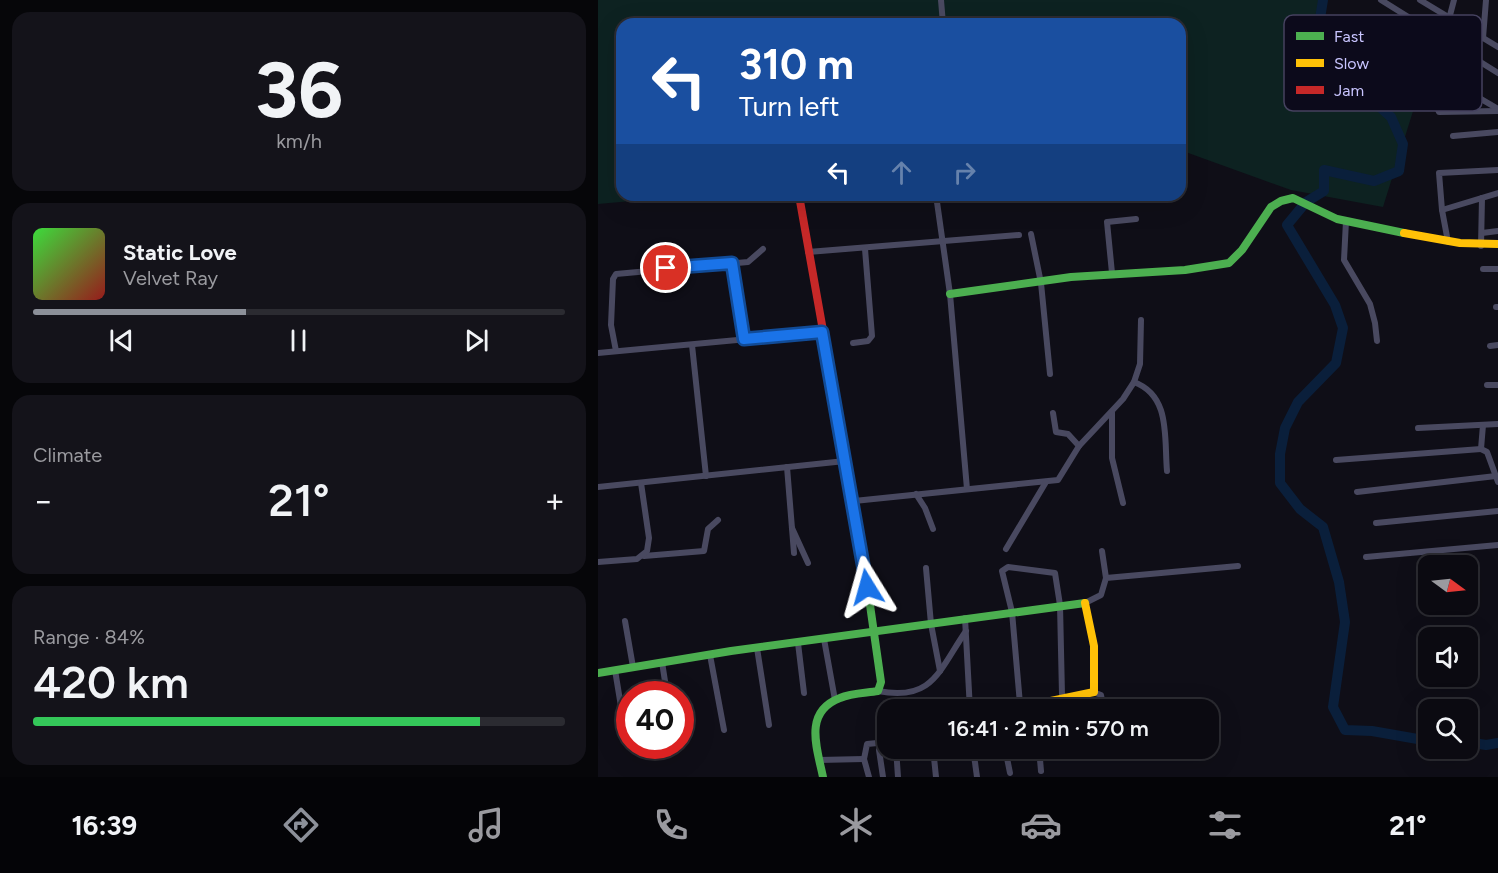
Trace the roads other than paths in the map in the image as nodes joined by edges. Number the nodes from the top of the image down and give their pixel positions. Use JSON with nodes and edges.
{"nodes":[{"id":1,"x":941,"y":0,"type":"edge"},
{"id":2,"x":1381,"y":0,"type":"edge"},
{"id":3,"x":1421,"y":0,"type":"edge"},
{"id":4,"x":1454,"y":0,"type":"edge"},
{"id":5,"x":1486,"y":0,"type":"edge"},
{"id":6,"x":1405,"y":15,"type":"edge"},
{"id":7,"x":1444,"y":15,"type":"edge"},
{"id":8,"x":1450,"y":15,"type":"edge"},
{"id":9,"x":942,"y":18,"type":"edge"},
{"id":10,"x":1483,"y":39,"type":"joint"},
{"id":11,"x":1498,"y":47,"type":"edge"},
{"id":12,"x":1482,"y":64,"type":"edge"},
{"id":13,"x":1498,"y":74,"type":"edge"},
{"id":14,"x":1482,"y":100,"type":"edge"},
{"id":15,"x":1498,"y":110,"type":"edge"},
{"id":16,"x":1440,"y":111,"type":"edge"},
{"id":17,"x":1469,"y":111,"type":"edge"},
{"id":18,"x":1482,"y":111,"type":"edge"},
{"id":19,"x":1498,"y":132,"type":"edge"},
{"id":20,"x":1453,"y":136,"type":"dead end"},
{"id":21,"x":1498,"y":170,"type":"edge"},
{"id":22,"x":1498,"y":193,"type":"edge"},
{"id":23,"x":1482,"y":198,"type":"junction"},
{"id":24,"x":800,"y":201,"type":"edge"},
{"id":25,"x":937,"y":201,"type":"edge"},
{"id":26,"x":1442,"y":210,"type":"junction"},
{"id":27,"x":1136,"y":219,"type":"dead end"},
{"id":28,"x":1346,"y":221,"type":"junction"},
{"id":29,"x":1498,"y":231,"type":"edge"},
{"id":30,"x":1482,"y":233,"type":"junction"},
{"id":31,"x":1031,"y":234,"type":"dead end"},
{"id":32,"x":1019,"y":235,"type":"dead end"},
{"id":33,"x":1448,"y":242,"type":"junction"},
{"id":34,"x":941,"y":243,"type":"junction"},
{"id":35,"x":1498,"y":244,"type":"edge"},
{"id":36,"x":1481,"y":246,"type":"junction"},
{"id":37,"x":763,"y":249,"type":"dead end"},
{"id":38,"x":865,"y":249,"type":"junction"},
{"id":39,"x":808,"y":252,"type":"junction"},
{"id":40,"x":732,"y":263,"type":"junction"},
{"id":41,"x":1498,"y":268,"type":"edge"},
{"id":42,"x":1483,"y":269,"type":"dead end"},
{"id":43,"x":1112,"y":273,"type":"junction"},
{"id":44,"x":1040,"y":283,"type":"junction"},
{"id":45,"x":950,"y":294,"type":"junction"},
{"id":46,"x":1141,"y":320,"type":"dead end"},
{"id":47,"x":822,"y":332,"type":"junction"},
{"id":48,"x":744,"y":339,"type":"junction"},
{"id":49,"x":1377,"y":341,"type":"dead end"},
{"id":50,"x":853,"y":343,"type":"dead end"},
{"id":51,"x":692,"y":345,"type":"junction"},
{"id":52,"x":616,"y":351,"type":"junction"},
{"id":53,"x":598,"y":353,"type":"edge"},
{"id":54,"x":1050,"y":374,"type":"dead end"},
{"id":55,"x":1134,"y":382,"type":"junction"},
{"id":56,"x":1487,"y":385,"type":"dead end"},
{"id":57,"x":1498,"y":385,"type":"edge"},
{"id":58,"x":1112,"y":412,"type":"junction"},
{"id":59,"x":1053,"y":413,"type":"dead end"},
{"id":60,"x":1483,"y":424,"type":"junction"},
{"id":61,"x":1498,"y":424,"type":"edge"},
{"id":62,"x":1418,"y":428,"type":"dead end"},
{"id":63,"x":1079,"y":446,"type":"junction"},
{"id":64,"x":1481,"y":449,"type":"junction"},
{"id":65,"x":1336,"y":460,"type":"dead end"},
{"id":66,"x":845,"y":461,"type":"junction"},
{"id":67,"x":787,"y":467,"type":"junction"},
{"id":68,"x":1167,"y":471,"type":"dead end"},
{"id":69,"x":706,"y":476,"type":"junction"},
{"id":70,"x":1497,"y":479,"type":"edge"},
{"id":71,"x":1046,"y":482,"type":"junction"},
{"id":72,"x":641,"y":483,"type":"junction"},
{"id":73,"x":598,"y":488,"type":"edge"},
{"id":74,"x":967,"y":489,"type":"junction"},
{"id":75,"x":1357,"y":492,"type":"dead end"},
{"id":76,"x":916,"y":494,"type":"junction"},
{"id":77,"x":854,"y":501,"type":"junction"},
{"id":78,"x":1123,"y":503,"type":"dead end"},
{"id":79,"x":1498,"y":511,"type":"edge"},
{"id":80,"x":718,"y":520,"type":"dead end"},
{"id":81,"x":1376,"y":523,"type":"dead end"},
{"id":82,"x":792,"y":527,"type":"junction"},
{"id":83,"x":933,"y":529,"type":"dead end"},
{"id":84,"x":1498,"y":545,"type":"edge"},
{"id":85,"x":1006,"y":549,"type":"dead end"},
{"id":86,"x":1102,"y":551,"type":"dead end"},
{"id":87,"x":794,"y":553,"type":"dead end"},
{"id":88,"x":644,"y":556,"type":"junction"},
{"id":89,"x":1366,"y":557,"type":"dead end"},
{"id":90,"x":598,"y":562,"type":"edge"},
{"id":91,"x":808,"y":563,"type":"dead end"},
{"id":92,"x":1238,"y":566,"type":"dead end"},
{"id":93,"x":926,"y":568,"type":"dead end"},
{"id":94,"x":1106,"y":578,"type":"junction"},
{"id":95,"x":1085,"y":603,"type":"junction"},
{"id":96,"x":1060,"y":605,"type":"junction"},
{"id":97,"x":1012,"y":612,"type":"junction"},
{"id":98,"x":964,"y":618,"type":"junction"},
{"id":99,"x":625,"y":621,"type":"dead end"},
{"id":100,"x":931,"y":624,"type":"junction"},
{"id":101,"x":966,"y":631,"type":"junction"},
{"id":102,"x":872,"y":632,"type":"junction"},
{"id":103,"x":824,"y":639,"type":"junction"},
{"id":104,"x":798,"y":643,"type":"junction"},
{"id":105,"x":757,"y":648,"type":"junction"},
{"id":106,"x":710,"y":655,"type":"junction"},
{"id":107,"x":662,"y":662,"type":"junction"},
{"id":108,"x":633,"y":667,"type":"junction"},
{"id":109,"x":615,"y":670,"type":"junction"},
{"id":110,"x":940,"y":671,"type":"junction"},
{"id":111,"x":598,"y":673,"type":"edge"},
{"id":112,"x":617,"y":681,"type":"edge"},
{"id":113,"x":665,"y":681,"type":"edge"},
{"id":114,"x":878,"y":691,"type":"junction"},
{"id":115,"x":1093,"y":692,"type":"junction"},
{"id":116,"x":804,"y":693,"type":"dead end"},
{"id":117,"x":1067,"y":698,"type":"junction"},
{"id":118,"x":969,"y":699,"type":"edge"},
{"id":119,"x":1020,"y":699,"type":"edge"},
{"id":120,"x":1063,"y":699,"type":"edge"},
{"id":121,"x":1102,"y":699,"type":"edge"},
{"id":122,"x":835,"y":700,"type":"junction"},
{"id":123,"x":769,"y":725,"type":"dead end"},
{"id":124,"x":724,"y":730,"type":"dead end"},
{"id":125,"x":877,"y":743,"type":"edge"},
{"id":126,"x":864,"y":759,"type":"junction"},
{"id":127,"x":880,"y":759,"type":"edge"},
{"id":128,"x":897,"y":759,"type":"edge"},
{"id":129,"x":934,"y":759,"type":"edge"},
{"id":130,"x":975,"y":759,"type":"edge"},
{"id":131,"x":1007,"y":759,"type":"edge"},
{"id":132,"x":1040,"y":759,"type":"edge"},
{"id":133,"x":819,"y":760,"type":"junction"},
{"id":134,"x":1041,"y":771,"type":"dead end"},
{"id":135,"x":1010,"y":773,"type":"dead end"},
{"id":136,"x":823,"y":777,"type":"edge"},
{"id":137,"x":869,"y":777,"type":"edge"},
{"id":138,"x":883,"y":777,"type":"edge"},
{"id":139,"x":898,"y":777,"type":"edge"},
{"id":140,"x":936,"y":777,"type":"edge"},
{"id":141,"x":977,"y":777,"type":"edge"}],
"edges":[{"from":1,"to":9,"type":"street"},
{"from":2,"to":6,"type":"street"},
{"from":3,"to":7,"type":"street"},
{"from":4,"to":8,"type":"street"},
{"from":5,"to":10,"type":"street"},
{"from":10,"to":11,"type":"street"},
{"from":12,"to":13,"type":"street"},
{"from":14,"to":15,"type":"street"},
{"from":15,"to":18,"type":"street"},
{"from":16,"to":17,"type":"street"},
{"from":19,"to":20,"type":"street"},
{"from":21,"to":26,"type":"street"},
{"from":22,"to":23,"type":"street"},
{"from":23,"to":26,"type":"street"},
{"from":23,"to":30,"type":"street"},
{"from":24,"to":39,"type":"street"},
{"from":25,"to":34,"type":"street"},
{"from":26,"to":33,"type":"street"},
{"from":27,"to":43,"type":"street"},
{"from":28,"to":33,"type":"street"},
{"from":28,"to":43,"type":"street"},
{"from":28,"to":49,"type":"street"},
{"from":29,"to":30,"type":"street"},
{"from":30,"to":36,"type":"street"},
{"from":31,"to":44,"type":"street"},
{"from":32,"to":34,"type":"street"},
{"from":33,"to":36,"type":"street"},
{"from":34,"to":38,"type":"street"},
{"from":34,"to":45,"type":"street"},
{"from":35,"to":36,"type":"street"},
{"from":37,"to":40,"type":"street"},
{"from":38,"to":39,"type":"street"},
{"from":38,"to":50,"type":"street"},
{"from":39,"to":47,"type":"street"},
{"from":40,"to":48,"type":"street"},
{"from":40,"to":52,"type":"street"},
{"from":41,"to":42,"type":"street"},
{"from":43,"to":44,"type":"street"},
{"from":44,"to":45,"type":"street"},
{"from":44,"to":54,"type":"street"},
{"from":45,"to":74,"type":"street"},
{"from":46,"to":55,"type":"street"},
{"from":47,"to":48,"type":"street"},
{"from":47,"to":66,"type":"street"},
{"from":48,"to":51,"type":"street"},
{"from":51,"to":52,"type":"street"},
{"from":51,"to":69,"type":"street"},
{"from":52,"to":53,"type":"street"},
{"from":55,"to":58,"type":"street"},
{"from":55,"to":68,"type":"street"},
{"from":56,"to":57,"type":"street"},
{"from":58,"to":63,"type":"street"},
{"from":58,"to":78,"type":"street"},
{"from":59,"to":63,"type":"street"},
{"from":60,"to":61,"type":"street"},
{"from":60,"to":62,"type":"street"},
{"from":60,"to":64,"type":"street"},
{"from":63,"to":71,"type":"street"},
{"from":64,"to":65,"type":"street"},
{"from":64,"to":70,"type":"street"},
{"from":66,"to":67,"type":"street"},
{"from":66,"to":77,"type":"street"},
{"from":67,"to":69,"type":"street"},
{"from":67,"to":82,"type":"street"},
{"from":69,"to":72,"type":"street"},
{"from":70,"to":75,"type":"street"},
{"from":71,"to":74,"type":"street"},
{"from":71,"to":85,"type":"street"},
{"from":72,"to":73,"type":"street"},
{"from":72,"to":88,"type":"street"},
{"from":74,"to":76,"type":"street"},
{"from":76,"to":77,"type":"street"},
{"from":76,"to":83,"type":"street"},
{"from":77,"to":102,"type":"street"},
{"from":79,"to":81,"type":"street"},
{"from":80,"to":88,"type":"street"},
{"from":82,"to":87,"type":"street"},
{"from":82,"to":91,"type":"street"},
{"from":84,"to":89,"type":"street"},
{"from":86,"to":94,"type":"street"},
{"from":88,"to":90,"type":"street"},
{"from":92,"to":94,"type":"street"},
{"from":93,"to":100,"type":"street"},
{"from":94,"to":95,"type":"street"},
{"from":95,"to":96,"type":"street"},
{"from":95,"to":115,"type":"street"},
{"from":96,"to":97,"type":"street"},
{"from":96,"to":97,"type":"street"},
{"from":96,"to":117,"type":"street"},
{"from":97,"to":98,"type":"street"},
{"from":97,"to":119,"type":"street"},
{"from":98,"to":100,"type":"street"},
{"from":98,"to":101,"type":"street"},
{"from":99,"to":108,"type":"street"},
{"from":100,"to":102,"type":"street"},
{"from":100,"to":110,"type":"street"},
{"from":101,"to":110,"type":"street"},
{"from":101,"to":118,"type":"street"},
{"from":102,"to":103,"type":"street"},
{"from":102,"to":114,"type":"street"},
{"from":103,"to":104,"type":"street"},
{"from":103,"to":122,"type":"street"},
{"from":104,"to":105,"type":"street"},
{"from":104,"to":116,"type":"street"},
{"from":105,"to":106,"type":"street"},
{"from":105,"to":123,"type":"street"},
{"from":106,"to":107,"type":"street"},
{"from":106,"to":124,"type":"street"},
{"from":107,"to":108,"type":"street"},
{"from":107,"to":113,"type":"street"},
{"from":108,"to":109,"type":"street"},
{"from":109,"to":111,"type":"street"},
{"from":109,"to":112,"type":"street"},
{"from":110,"to":114,"type":"street"},
{"from":114,"to":122,"type":"street"},
{"from":115,"to":117,"type":"street"},
{"from":115,"to":121,"type":"street"},
{"from":117,"to":120,"type":"street"},
{"from":122,"to":133,"type":"street"},
{"from":125,"to":126,"type":"street"},
{"from":126,"to":133,"type":"street"},
{"from":126,"to":137,"type":"street"},
{"from":127,"to":138,"type":"street"},
{"from":128,"to":139,"type":"street"},
{"from":129,"to":140,"type":"street"},
{"from":130,"to":141,"type":"street"},
{"from":131,"to":135,"type":"street"},
{"from":132,"to":134,"type":"street"},
{"from":133,"to":136,"type":"street"}]}
